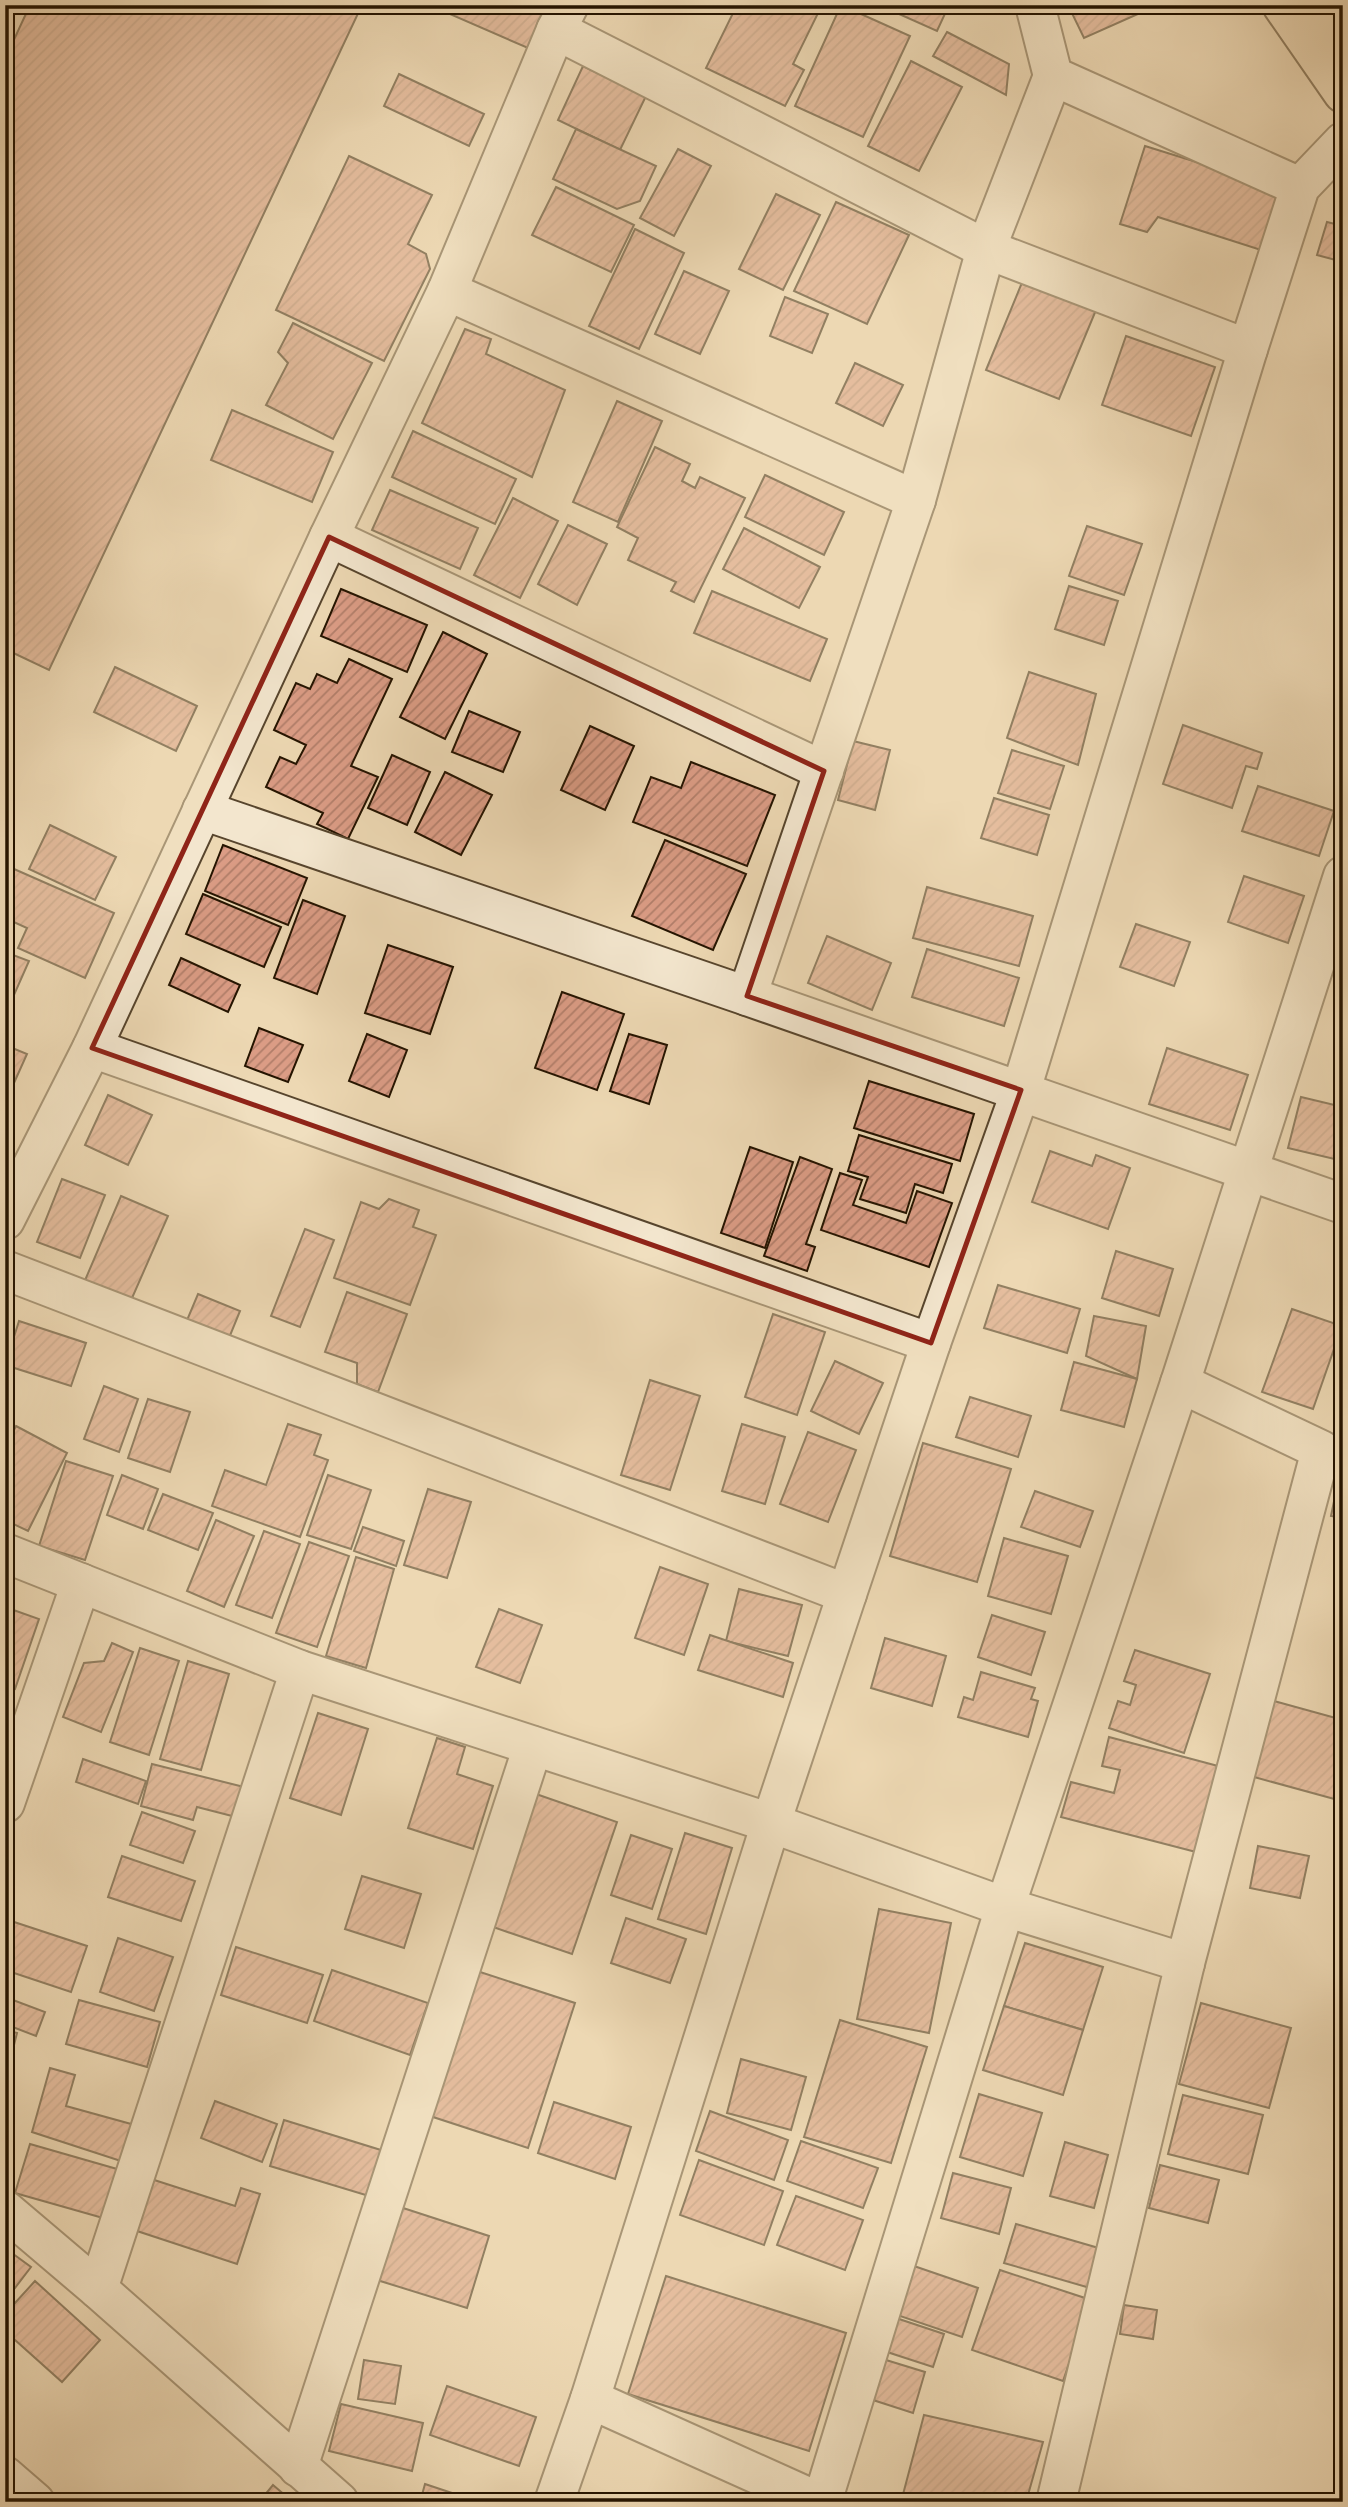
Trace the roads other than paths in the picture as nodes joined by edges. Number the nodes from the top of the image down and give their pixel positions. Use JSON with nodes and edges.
{"nodes":[{"id":1,"x":1035,"y":5,"type":"edge"},
{"id":2,"x":1282,"y":5,"type":"edge"},
{"id":3,"x":1318,"y":5,"type":"edge"},
{"id":4,"x":563,"y":18,"type":"edge"},
{"id":5,"x":1343,"y":41,"type":"edge"},
{"id":6,"x":1053,"y":76,"type":"junction"},
{"id":7,"x":1343,"y":93,"type":"edge"},
{"id":8,"x":1343,"y":142,"type":"edge"},
{"id":9,"x":1300,"y":187,"type":"junction"},
{"id":10,"x":986,"y":249,"type":"junction"},
{"id":11,"x":447,"y":291,"type":"junction"},
{"id":12,"x":1248,"y":349,"type":"junction"},
{"id":13,"x":916,"y":500,"type":"junction"},
{"id":14,"x":329,"y":537,"type":"junction"},
{"id":15,"x":824,"y":771,"type":"junction"},
{"id":16,"x":202,"y":810,"type":"junction"},
{"id":17,"x":1343,"y":876,"type":"edge"},
{"id":18,"x":747,"y":996,"type":"junction"},
{"id":19,"x":92,"y":1048,"type":"junction"},
{"id":20,"x":1021,"y":1090,"type":"junction"},
{"id":21,"x":1249,"y":1171,"type":"junction"},
{"id":22,"x":1343,"y":1203,"type":"edge"},
{"id":23,"x":5,"y":1220,"type":"edge"},
{"id":24,"x":5,"y":1270,"type":"edge"},
{"id":25,"x":931,"y":1343,"type":"junction"},
{"id":26,"x":1180,"y":1383,"type":"junction"},
{"id":27,"x":5,"y":1553,"type":"edge"},
{"id":28,"x":81,"y":1583,"type":"junction"},
{"id":29,"x":847,"y":1594,"type":"junction"},
{"id":30,"x":300,"y":1670,"type":"junction"},
{"id":31,"x":533,"y":1746,"type":"junction"},
{"id":32,"x":5,"y":1803,"type":"edge"},
{"id":33,"x":771,"y":1823,"type":"junction"},
{"id":34,"x":1005,"y":1907,"type":"junction"},
{"id":35,"x":1185,"y":1963,"type":"junction"},
{"id":36,"x":5,"y":2210,"type":"edge"},
{"id":37,"x":98,"y":2289,"type":"junction"},
{"id":38,"x":590,"y":2399,"type":"junction"},
{"id":39,"x":299,"y":2467,"type":"junction"},
{"id":40,"x":5,"y":2476,"type":"edge"},
{"id":41,"x":35,"y":2502,"type":"edge"},
{"id":42,"x":339,"y":2502,"type":"edge"},
{"id":43,"x":554,"y":2502,"type":"edge"},
{"id":44,"x":820,"y":2502,"type":"edge"},
{"id":45,"x":1056,"y":2502,"type":"edge"}],
"edges":[{"from":1,"to":6,"type":"street"},
{"from":2,"to":7,"type":"main road"},
{"from":3,"to":5,"type":"main road"},
{"from":4,"to":10,"type":"street"},
{"from":4,"to":11,"type":"street"},
{"from":6,"to":9,"type":"street"},
{"from":6,"to":10,"type":"street"},
{"from":8,"to":9,"type":"street"},
{"from":9,"to":12,"type":"street"},
{"from":10,"to":12,"type":"street"},
{"from":10,"to":13,"type":"street"},
{"from":11,"to":13,"type":"street"},
{"from":11,"to":14,"type":"street"},
{"from":12,"to":20,"type":"street"},
{"from":13,"to":15,"type":"street"},
{"from":14,"to":15,"type":"street"},
{"from":14,"to":16,"type":"street"},
{"from":15,"to":18,"type":"street"},
{"from":16,"to":18,"type":"street"},
{"from":16,"to":19,"type":"street"},
{"from":17,"to":21,"type":"street"},
{"from":18,"to":20,"type":"street"},
{"from":19,"to":23,"type":"street"},
{"from":19,"to":25,"type":"street"},
{"from":20,"to":21,"type":"street"},
{"from":20,"to":25,"type":"street"},
{"from":21,"to":22,"type":"street"},
{"from":21,"to":26,"type":"street"},
{"from":24,"to":29,"type":"street"},
{"from":25,"to":29,"type":"street"},
{"from":26,"to":34,"type":"street"},
{"from":26,"to":35,"type":"street"},
{"from":27,"to":28,"type":"street"},
{"from":28,"to":30,"type":"street"},
{"from":28,"to":32,"type":"street"},
{"from":29,"to":33,"type":"street"},
{"from":30,"to":31,"type":"street"},
{"from":30,"to":37,"type":"street"},
{"from":31,"to":33,"type":"street"},
{"from":31,"to":39,"type":"street"},
{"from":33,"to":34,"type":"street"},
{"from":33,"to":38,"type":"street"},
{"from":34,"to":35,"type":"street"},
{"from":34,"to":44,"type":"street"},
{"from":35,"to":45,"type":"street"},
{"from":36,"to":37,"type":"street"},
{"from":37,"to":39,"type":"street"},
{"from":38,"to":43,"type":"street"},
{"from":38,"to":44,"type":"street"},
{"from":39,"to":42,"type":"street"},
{"from":40,"to":41,"type":"street"}]}
